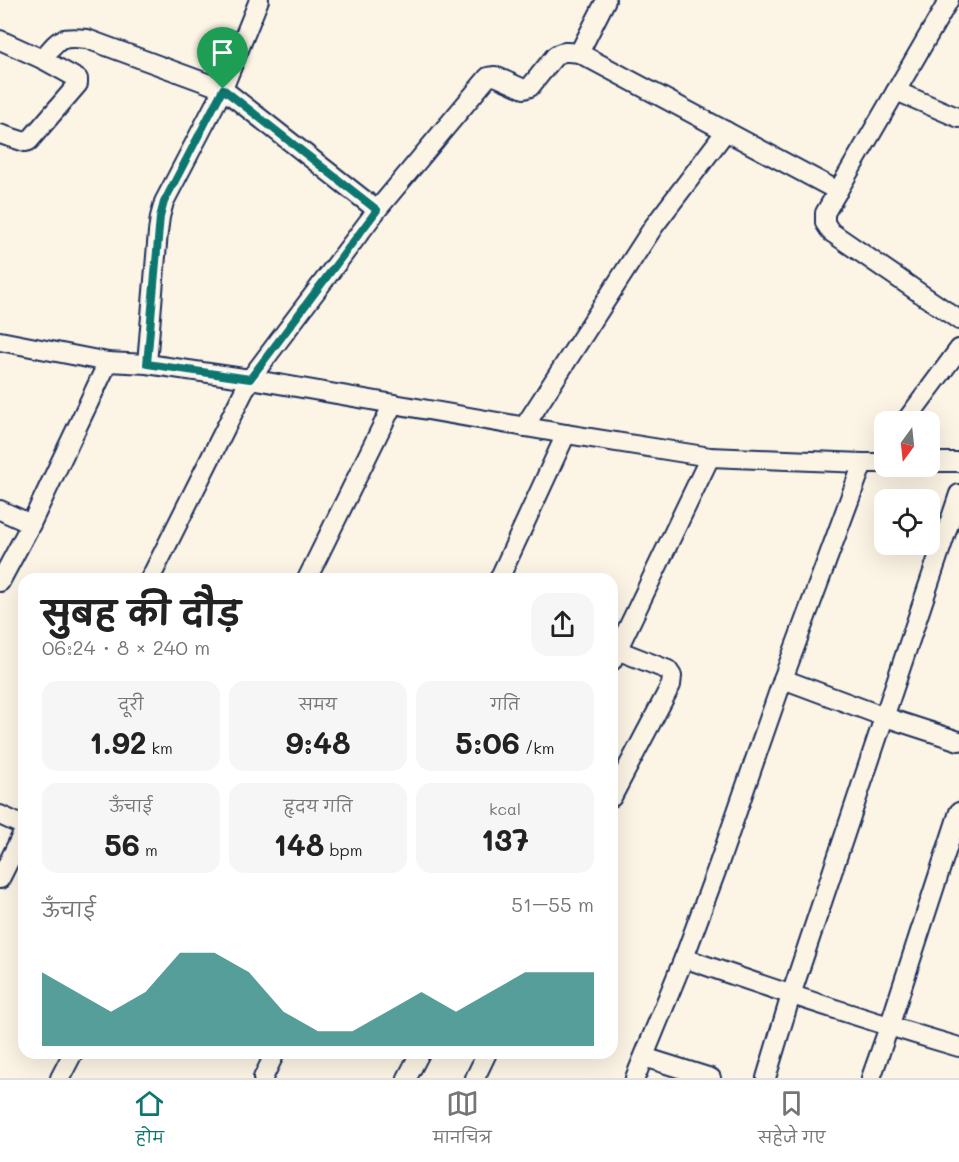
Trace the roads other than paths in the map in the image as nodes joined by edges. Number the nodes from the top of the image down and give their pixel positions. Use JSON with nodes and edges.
{"nodes":[{"id":1,"x":259,"y":0,"type":"edge"},
{"id":2,"x":606,"y":0,"type":"edge"},
{"id":3,"x":949,"y":0,"type":"edge"},
{"id":4,"x":0,"y":40,"type":"edge"},
{"id":5,"x":579,"y":53,"type":"junction"},
{"id":6,"x":42,"y":59,"type":"junction"},
{"id":7,"x":223,"y":89,"type":"junction"},
{"id":8,"x":896,"y":91,"type":"junction"},
{"id":9,"x":959,"y":118,"type":"edge"},
{"id":10,"x":726,"y":131,"type":"junction"},
{"id":11,"x":0,"y":134,"type":"edge"},
{"id":12,"x":838,"y":191,"type":"junction"},
{"id":13,"x":377,"y":210,"type":"junction"},
{"id":14,"x":959,"y":320,"type":"edge"},
{"id":15,"x":0,"y":341,"type":"edge"},
{"id":16,"x":959,"y":349,"type":"edge"},
{"id":17,"x":108,"y":363,"type":"junction"},
{"id":18,"x":147,"y":364,"type":"junction"},
{"id":19,"x":250,"y":379,"type":"junction"},
{"id":20,"x":393,"y":404,"type":"junction"},
{"id":21,"x":913,"y":411,"type":"edge"},
{"id":22,"x":524,"y":427,"type":"junction"},
{"id":23,"x":566,"y":434,"type":"junction"},
{"id":24,"x":710,"y":457,"type":"junction"},
{"id":25,"x":940,"y":462,"type":"edge"},
{"id":26,"x":959,"y":462,"type":"edge"},
{"id":27,"x":874,"y":463,"type":"edge"},
{"id":28,"x":959,"y":494,"type":"edge"},
{"id":29,"x":0,"y":510,"type":"edge"},
{"id":30,"x":31,"y":524,"type":"junction"},
{"id":31,"x":153,"y":573,"type":"edge"},
{"id":32,"x":310,"y":573,"type":"edge"},
{"id":33,"x":503,"y":573,"type":"edge"},
{"id":34,"x":0,"y":582,"type":"edge"},
{"id":35,"x":618,"y":645,"type":"edge"},
{"id":36,"x":618,"y":654,"type":"edge"},
{"id":37,"x":783,"y":679,"type":"junction"},
{"id":38,"x":885,"y":717,"type":"junction"},
{"id":39,"x":959,"y":741,"type":"edge"},
{"id":40,"x":618,"y":786,"type":"edge"},
{"id":41,"x":959,"y":812,"type":"edge"},
{"id":42,"x":0,"y":815,"type":"edge"},
{"id":43,"x":18,"y":823,"type":"edge"},
{"id":44,"x":18,"y":843,"type":"edge"},
{"id":45,"x":0,"y":879,"type":"edge"},
{"id":46,"x":684,"y":958,"type":"junction"},
{"id":47,"x":791,"y":995,"type":"junction"},
{"id":48,"x":889,"y":1027,"type":"junction"},
{"id":49,"x":959,"y":1047,"type":"edge"},
{"id":50,"x":644,"y":1057,"type":"junction"},
{"id":51,"x":70,"y":1059,"type":"edge"},
{"id":52,"x":272,"y":1059,"type":"edge"},
{"id":53,"x":417,"y":1059,"type":"edge"},
{"id":54,"x":484,"y":1059,"type":"edge"},
{"id":55,"x":60,"y":1078,"type":"edge"},
{"id":56,"x":263,"y":1078,"type":"edge"},
{"id":57,"x":407,"y":1078,"type":"edge"},
{"id":58,"x":475,"y":1078,"type":"edge"},
{"id":59,"x":635,"y":1078,"type":"edge"},
{"id":60,"x":711,"y":1078,"type":"edge"},
{"id":61,"x":766,"y":1078,"type":"edge"},
{"id":62,"x":871,"y":1078,"type":"edge"}],
"edges":[{"from":1,"to":7,"type":"street"},
{"from":2,"to":5,"type":"street"},
{"from":3,"to":8,"type":"street"},
{"from":4,"to":6,"type":"street"},
{"from":5,"to":10,"type":"street"},
{"from":5,"to":13,"type":"street"},
{"from":6,"to":7,"type":"street"},
{"from":6,"to":11,"type":"street"},
{"from":7,"to":13,"type":"street"},
{"from":7,"to":18,"type":"street"},
{"from":8,"to":9,"type":"street"},
{"from":8,"to":12,"type":"street"},
{"from":10,"to":12,"type":"street"},
{"from":10,"to":22,"type":"street"},
{"from":12,"to":14,"type":"street"},
{"from":13,"to":19,"type":"street"},
{"from":15,"to":17,"type":"street"},
{"from":16,"to":21,"type":"street"},
{"from":17,"to":18,"type":"street"},
{"from":17,"to":30,"type":"street"},
{"from":18,"to":19,"type":"street"},
{"from":19,"to":20,"type":"street"},
{"from":19,"to":31,"type":"street"},
{"from":20,"to":22,"type":"street"},
{"from":20,"to":32,"type":"street"},
{"from":22,"to":23,"type":"street"},
{"from":23,"to":24,"type":"street"},
{"from":23,"to":33,"type":"street"},
{"from":24,"to":27,"type":"street"},
{"from":24,"to":35,"type":"street"},
{"from":25,"to":26,"type":"street"},
{"from":27,"to":37,"type":"street"},
{"from":28,"to":38,"type":"street"},
{"from":29,"to":30,"type":"street"},
{"from":30,"to":34,"type":"street"},
{"from":36,"to":40,"type":"street"},
{"from":37,"to":38,"type":"street"},
{"from":37,"to":46,"type":"street"},
{"from":38,"to":39,"type":"street"},
{"from":38,"to":47,"type":"street"},
{"from":41,"to":48,"type":"street"},
{"from":42,"to":43,"type":"street"},
{"from":44,"to":45,"type":"street"},
{"from":46,"to":47,"type":"street"},
{"from":46,"to":50,"type":"street"},
{"from":47,"to":48,"type":"street"},
{"from":47,"to":61,"type":"street"},
{"from":48,"to":49,"type":"street"},
{"from":48,"to":62,"type":"street"},
{"from":50,"to":59,"type":"street"},
{"from":50,"to":60,"type":"street"},
{"from":51,"to":55,"type":"street"},
{"from":52,"to":56,"type":"street"},
{"from":53,"to":57,"type":"street"},
{"from":54,"to":58,"type":"street"}]}
